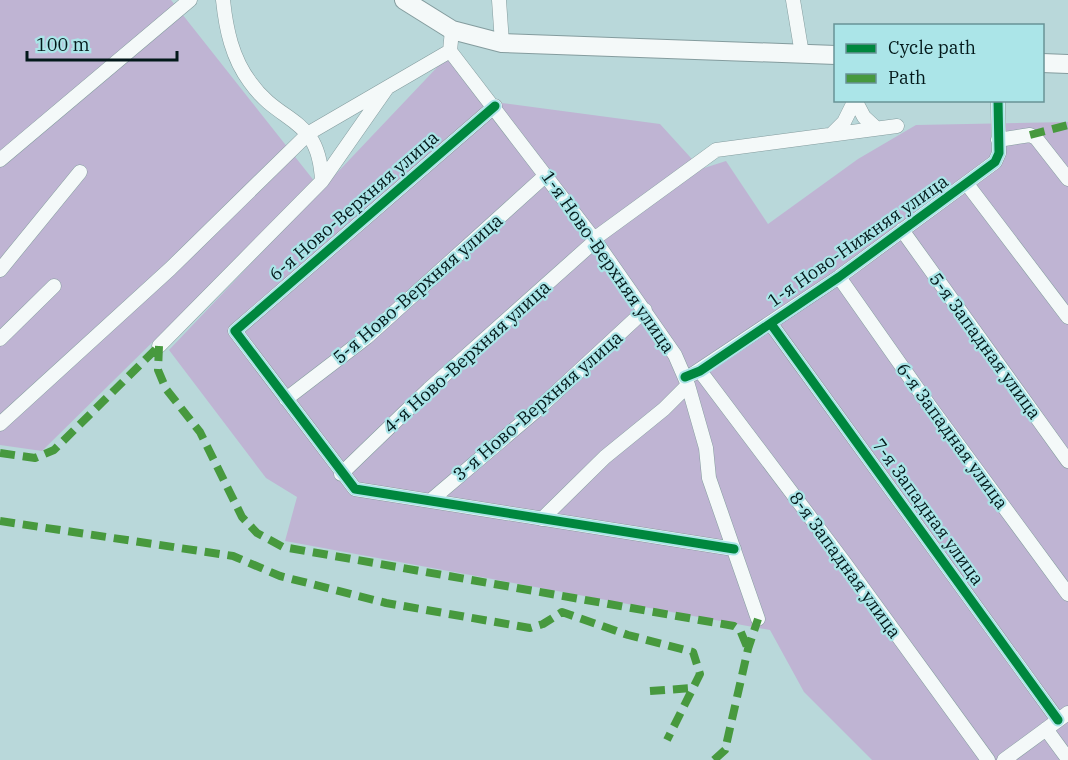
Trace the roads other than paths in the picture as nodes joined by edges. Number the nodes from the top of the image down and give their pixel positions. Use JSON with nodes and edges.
{"nodes":[{"id":1,"x":190,"y":0,"type":"edge"},
{"id":2,"x":223,"y":0,"type":"edge"},
{"id":3,"x":404,"y":0,"type":"edge"},
{"id":4,"x":499,"y":0,"type":"edge"},
{"id":5,"x":793,"y":0,"type":"edge"},
{"id":6,"x":452,"y":30,"type":"junction"},
{"id":7,"x":502,"y":43,"type":"junction"},
{"id":8,"x":450,"y":51,"type":"junction"},
{"id":9,"x":802,"y":54,"type":"junction"},
{"id":10,"x":834,"y":55,"type":"edge"},
{"id":11,"x":1044,"y":63,"type":"edge"},
{"id":12,"x":1068,"y":64,"type":"edge"},
{"id":13,"x":390,"y":84,"type":"junction"},
{"id":14,"x":854,"y":102,"type":"edge"},
{"id":15,"x":856,"y":102,"type":"edge"},
{"id":16,"x":998,"y":102,"type":"edge"},
{"id":17,"x":495,"y":106,"type":"junction"},
{"id":18,"x":897,"y":126,"type":"dead end"},
{"id":19,"x":876,"y":128,"type":"junction"},
{"id":20,"x":309,"y":133,"type":"junction"},
{"id":21,"x":832,"y":134,"type":"junction"},
{"id":22,"x":998,"y":140,"type":"junction"},
{"id":23,"x":0,"y":160,"type":"edge"},
{"id":24,"x":80,"y":172,"type":"dead end"},
{"id":25,"x":546,"y":175,"type":"junction"},
{"id":26,"x":1068,"y":179,"type":"edge"},
{"id":27,"x":322,"y":181,"type":"junction"},
{"id":28,"x":968,"y":184,"type":"junction"},
{"id":29,"x":902,"y":230,"type":"junction"},
{"id":30,"x":595,"y":240,"type":"junction"},
{"id":31,"x":0,"y":270,"type":"edge"},
{"id":32,"x":839,"y":277,"type":"junction"},
{"id":33,"x":54,"y":286,"type":"dead end"},
{"id":34,"x":645,"y":310,"type":"junction"},
{"id":35,"x":1068,"y":317,"type":"edge"},
{"id":36,"x":771,"y":324,"type":"junction"},
{"id":37,"x":0,"y":339,"type":"edge"},
{"id":38,"x":159,"y":346,"type":"dead end"},
{"id":39,"x":700,"y":371,"type":"junction"},
{"id":40,"x":687,"y":381,"type":"junction"},
{"id":41,"x":286,"y":399,"type":"junction"},
{"id":42,"x":0,"y":424,"type":"edge"},
{"id":43,"x":1068,"y":461,"type":"edge"},
{"id":44,"x":340,"y":474,"type":"junction"},
{"id":45,"x":430,"y":501,"type":"junction"},
{"id":46,"x":542,"y":519,"type":"junction"},
{"id":47,"x":734,"y":549,"type":"junction"},
{"id":48,"x":1068,"y":594,"type":"edge"},
{"id":49,"x":758,"y":619,"type":"dead end"},
{"id":50,"x":1063,"y":716,"type":"edge"},
{"id":51,"x":1047,"y":729,"type":"junction"},
{"id":52,"x":1068,"y":759,"type":"edge"},
{"id":53,"x":988,"y":760,"type":"edge"},
{"id":54,"x":1004,"y":760,"type":"edge"}],
"edges":[{"from":1,"to":23,"type":"street"},
{"from":2,"to":20,"type":"street"},
{"from":3,"to":6,"type":"main road"},
{"from":4,"to":7,"type":"street"},
{"from":5,"to":9,"type":"street"},
{"from":6,"to":7,"type":"main road"},
{"from":6,"to":8,"type":"street"},
{"from":7,"to":9,"type":"main road"},
{"from":8,"to":13,"type":"street"},
{"from":8,"to":17,"type":"street","name":"1-я Ново-Верхняя улица"},
{"from":9,"to":10,"type":"main road"},
{"from":11,"to":12,"type":"main road"},
{"from":13,"to":20,"type":"street"},
{"from":13,"to":27,"type":"street"},
{"from":14,"to":21,"type":"street"},
{"from":15,"to":19,"type":"street"},
{"from":16,"to":22,"type":"street","name":"1-я Ново-Нижняя улица"},
{"from":17,"to":25,"type":"street","name":"1-я Ново-Верхняя улица"},
{"from":17,"to":41,"type":"street","name":"6-я Ново-Верхняя улица"},
{"from":18,"to":19,"type":"street"},
{"from":19,"to":21,"type":"street"},
{"from":20,"to":27,"type":"street"},
{"from":20,"to":42,"type":"street"},
{"from":21,"to":30,"type":"street","name":"4-я Ново-Верхняя улица"},
{"from":22,"to":26,"type":"street"},
{"from":22,"to":28,"type":"street","name":"1-я Ново-Нижняя улица"},
{"from":24,"to":31,"type":"street"},
{"from":25,"to":30,"type":"street","name":"1-я Ново-Верхняя улица"},
{"from":25,"to":41,"type":"street","name":"5-я Ново-Верхняя улица"},
{"from":27,"to":38,"type":"street"},
{"from":28,"to":29,"type":"street","name":"1-я Ново-Нижняя улица"},
{"from":28,"to":35,"type":"street"},
{"from":29,"to":32,"type":"street","name":"1-я Ново-Нижняя улица"},
{"from":29,"to":43,"type":"street","name":"5-я Западная улица"},
{"from":30,"to":34,"type":"street","name":"1-я Ново-Верхняя улица"},
{"from":30,"to":44,"type":"street","name":"4-я Ново-Верхняя улица"},
{"from":32,"to":36,"type":"street","name":"1-я Ново-Нижняя улица"},
{"from":32,"to":48,"type":"street","name":"6-я Западная улица"},
{"from":33,"to":37,"type":"street"},
{"from":34,"to":40,"type":"street","name":"1-я Ново-Верхняя улица"},
{"from":34,"to":45,"type":"street","name":"3-я Ново-Верхняя улица"},
{"from":36,"to":39,"type":"street","name":"1-я Ново-Нижняя улица"},
{"from":36,"to":50,"type":"street","name":"7-я Западная улица"},
{"from":39,"to":40,"type":"street","name":"1-я Ново-Нижняя улица"},
{"from":39,"to":53,"type":"street","name":"8-я Западная улица"},
{"from":40,"to":46,"type":"street"},
{"from":40,"to":47,"type":"street","name":"1-я Ново-Верхняя улица"},
{"from":41,"to":44,"type":"street"},
{"from":44,"to":45,"type":"street"},
{"from":45,"to":46,"type":"street"},
{"from":46,"to":47,"type":"street"},
{"from":47,"to":49,"type":"street","name":"1-я Ново-Верхняя улица"},
{"from":50,"to":51,"type":"street"},
{"from":51,"to":52,"type":"street"},
{"from":51,"to":54,"type":"street"}]}
